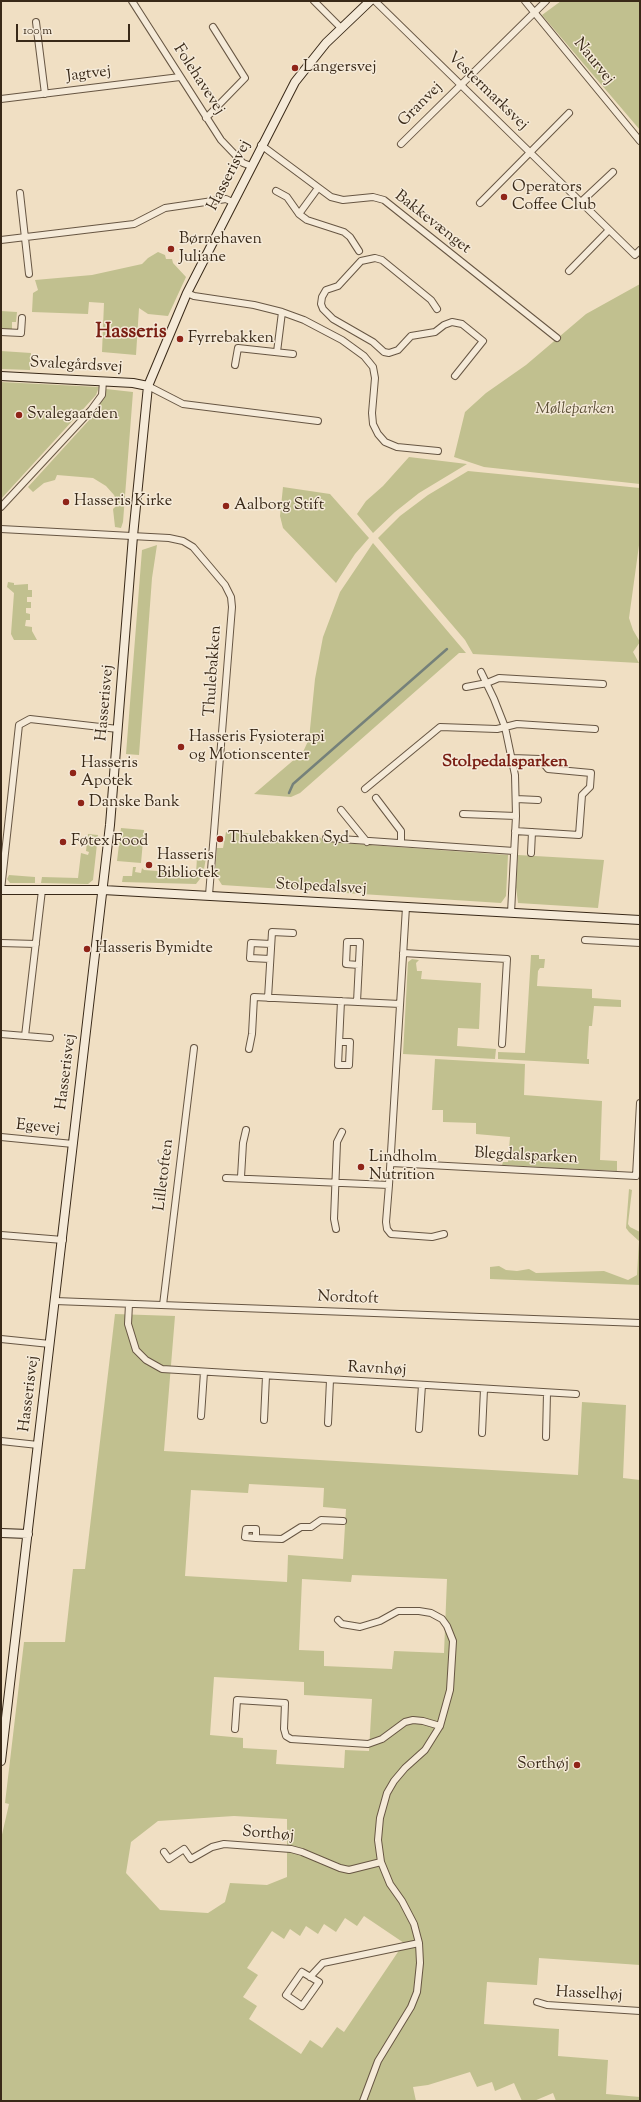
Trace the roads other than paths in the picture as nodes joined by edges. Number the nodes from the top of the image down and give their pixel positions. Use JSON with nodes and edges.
{"nodes":[{"id":1,"x":132,"y":1,"type":"edge"},
{"id":2,"x":314,"y":1,"type":"edge"},
{"id":3,"x":370,"y":1,"type":"edge"},
{"id":4,"x":375,"y":1,"type":"edge"},
{"id":5,"x":525,"y":1,"type":"edge"},
{"id":6,"x":546,"y":1,"type":"edge"},
{"id":7,"x":534,"y":11,"type":"junction"},
{"id":8,"x":36,"y":22,"type":"dead end"},
{"id":9,"x":213,"y":27,"type":"dead end"},
{"id":10,"x":341,"y":28,"type":"junction"},
{"id":11,"x":180,"y":77,"type":"junction"},
{"id":12,"x":460,"y":84,"type":"junction"},
{"id":13,"x":45,"y":94,"type":"junction"},
{"id":14,"x":1,"y":99,"type":"edge"},
{"id":15,"x":569,"y":113,"type":"dead end"},
{"id":16,"x":206,"y":118,"type":"junction"},
{"id":17,"x":640,"y":141,"type":"edge"},
{"id":18,"x":401,"y":144,"type":"dead end"},
{"id":19,"x":261,"y":145,"type":"junction"},
{"id":20,"x":530,"y":152,"type":"junction"},
{"id":21,"x":250,"y":166,"type":"junction"},
{"id":22,"x":613,"y":172,"type":"dead end"},
{"id":23,"x":318,"y":188,"type":"junction"},
{"id":24,"x":276,"y":191,"type":"dead end"},
{"id":25,"x":20,"y":193,"type":"dead end"},
{"id":26,"x":232,"y":202,"type":"junction"},
{"id":27,"x":581,"y":202,"type":"junction"},
{"id":28,"x":480,"y":203,"type":"dead end"},
{"id":29,"x":299,"y":214,"type":"junction"},
{"id":30,"x":609,"y":230,"type":"junction"},
{"id":31,"x":25,"y":237,"type":"junction"},
{"id":32,"x":1,"y":240,"type":"edge"},
{"id":33,"x":640,"y":250,"type":"edge"},
{"id":34,"x":359,"y":251,"type":"dead end"},
{"id":35,"x":569,"y":271,"type":"dead end"},
{"id":36,"x":29,"y":274,"type":"dead end"},
{"id":37,"x":187,"y":293,"type":"junction"},
{"id":38,"x":437,"y":309,"type":"dead end"},
{"id":39,"x":282,"y":312,"type":"junction"},
{"id":40,"x":22,"y":318,"type":"dead end"},
{"id":41,"x":333,"y":319,"type":"junction"},
{"id":42,"x":327,"y":331,"type":"junction"},
{"id":43,"x":1,"y":332,"type":"edge"},
{"id":44,"x":557,"y":338,"type":"dead end"},
{"id":45,"x":277,"y":352,"type":"junction"},
{"id":46,"x":293,"y":354,"type":"dead end"},
{"id":47,"x":235,"y":365,"type":"dead end"},
{"id":48,"x":1,"y":376,"type":"edge"},
{"id":49,"x":455,"y":376,"type":"dead end"},
{"id":50,"x":103,"y":381,"type":"junction"},
{"id":51,"x":148,"y":386,"type":"junction"},
{"id":52,"x":318,"y":421,"type":"dead end"},
{"id":53,"x":438,"y":451,"type":"dead end"},
{"id":54,"x":1,"y":507,"type":"edge"},
{"id":55,"x":1,"y":529,"type":"edge"},
{"id":56,"x":133,"y":536,"type":"junction"},
{"id":57,"x":481,"y":672,"type":"dead end"},
{"id":58,"x":487,"y":683,"type":"junction"},
{"id":59,"x":603,"y":684,"type":"dead end"},
{"id":60,"x":466,"y":687,"type":"dead end"},
{"id":61,"x":504,"y":727,"type":"junction"},
{"id":62,"x":118,"y":729,"type":"junction"},
{"id":63,"x":595,"y":729,"type":"dead end"},
{"id":64,"x":512,"y":758,"type":"junction"},
{"id":65,"x":365,"y":790,"type":"dead end"},
{"id":66,"x":376,"y":798,"type":"dead end"},
{"id":67,"x":516,"y":799,"type":"junction"},
{"id":68,"x":538,"y":800,"type":"dead end"},
{"id":69,"x":341,"y":810,"type":"dead end"},
{"id":70,"x":463,"y":814,"type":"dead end"},
{"id":71,"x":516,"y":816,"type":"junction"},
{"id":72,"x":515,"y":831,"type":"junction"},
{"id":73,"x":532,"y":832,"type":"junction"},
{"id":74,"x":326,"y":838,"type":"dead end"},
{"id":75,"x":367,"y":842,"type":"junction"},
{"id":76,"x":401,"y":844,"type":"junction"},
{"id":77,"x":514,"y":851,"type":"junction"},
{"id":78,"x":531,"y":853,"type":"dead end"},
{"id":79,"x":1,"y":890,"type":"edge"},
{"id":80,"x":42,"y":890,"type":"junction"},
{"id":81,"x":103,"y":890,"type":"junction"},
{"id":82,"x":209,"y":895,"type":"junction"},
{"id":83,"x":406,"y":907,"type":"junction"},
{"id":84,"x":511,"y":913,"type":"junction"},
{"id":85,"x":640,"y":920,"type":"edge"},
{"id":86,"x":293,"y":933,"type":"dead end"},
{"id":87,"x":585,"y":940,"type":"dead end"},
{"id":88,"x":1,"y":943,"type":"edge"},
{"id":89,"x":640,"y":943,"type":"edge"},
{"id":90,"x":36,"y":944,"type":"junction"},
{"id":91,"x":271,"y":944,"type":"junction"},
{"id":92,"x":403,"y":953,"type":"junction"},
{"id":93,"x":270,"y":959,"type":"junction"},
{"id":94,"x":359,"y":965,"type":"dead end"},
{"id":95,"x":268,"y":998,"type":"junction"},
{"id":96,"x":341,"y":1001,"type":"junction"},
{"id":97,"x":357,"y":1002,"type":"junction"},
{"id":98,"x":400,"y":1004,"type":"junction"},
{"id":99,"x":1,"y":1034,"type":"edge"},
{"id":100,"x":26,"y":1036,"type":"junction"},
{"id":101,"x":50,"y":1038,"type":"dead end"},
{"id":102,"x":339,"y":1042,"type":"dead end"},
{"id":103,"x":502,"y":1044,"type":"dead end"},
{"id":104,"x":194,"y":1048,"type":"dead end"},
{"id":105,"x":249,"y":1049,"type":"dead end"},
{"id":106,"x":640,"y":1103,"type":"edge"},
{"id":107,"x":246,"y":1130,"type":"dead end"},
{"id":108,"x":342,"y":1132,"type":"dead end"},
{"id":109,"x":1,"y":1137,"type":"edge"},
{"id":110,"x":73,"y":1144,"type":"junction"},
{"id":111,"x":639,"y":1152,"type":"edge"},
{"id":112,"x":390,"y":1163,"type":"junction"},
{"id":113,"x":240,"y":1177,"type":"junction"},
{"id":114,"x":226,"y":1178,"type":"dead end"},
{"id":115,"x":336,"y":1182,"type":"junction"},
{"id":116,"x":389,"y":1185,"type":"junction"},
{"id":117,"x":336,"y":1229,"type":"dead end"},
{"id":118,"x":444,"y":1234,"type":"dead end"},
{"id":119,"x":1,"y":1235,"type":"edge"},
{"id":120,"x":63,"y":1240,"type":"junction"},
{"id":121,"x":55,"y":1300,"type":"junction"},
{"id":122,"x":129,"y":1304,"type":"junction"},
{"id":123,"x":163,"y":1305,"type":"junction"},
{"id":124,"x":640,"y":1323,"type":"edge"},
{"id":125,"x":1,"y":1339,"type":"edge"},
{"id":126,"x":50,"y":1344,"type":"junction"},
{"id":127,"x":204,"y":1372,"type":"junction"},
{"id":128,"x":266,"y":1376,"type":"junction"},
{"id":129,"x":330,"y":1380,"type":"junction"},
{"id":130,"x":422,"y":1385,"type":"junction"},
{"id":131,"x":484,"y":1389,"type":"junction"},
{"id":132,"x":547,"y":1393,"type":"junction"},
{"id":133,"x":576,"y":1394,"type":"dead end"},
{"id":134,"x":201,"y":1416,"type":"dead end"},
{"id":135,"x":264,"y":1420,"type":"dead end"},
{"id":136,"x":328,"y":1424,"type":"dead end"},
{"id":137,"x":419,"y":1429,"type":"dead end"},
{"id":138,"x":482,"y":1433,"type":"dead end"},
{"id":139,"x":546,"y":1437,"type":"dead end"},
{"id":140,"x":1,"y":1441,"type":"edge"},
{"id":141,"x":38,"y":1445,"type":"junction"},
{"id":142,"x":343,"y":1521,"type":"dead end"},
{"id":143,"x":1,"y":1533,"type":"edge"},
{"id":144,"x":28,"y":1534,"type":"junction"},
{"id":145,"x":256,"y":1538,"type":"dead end"},
{"id":146,"x":338,"y":1620,"type":"dead end"},
{"id":147,"x":440,"y":1726,"type":"junction"},
{"id":148,"x":235,"y":1729,"type":"dead end"},
{"id":149,"x":2,"y":1739,"type":"edge"},
{"id":150,"x":1,"y":1761,"type":"edge"},
{"id":151,"x":164,"y":1852,"type":"dead end"},
{"id":152,"x":381,"y":1862,"type":"junction"},
{"id":153,"x":419,"y":1943,"type":"junction"},
{"id":154,"x":310,"y":1977,"type":"junction"},
{"id":155,"x":537,"y":2002,"type":"dead end"},
{"id":156,"x":640,"y":2011,"type":"edge"},
{"id":157,"x":363,"y":2101,"type":"edge"}],
"edges":[{"from":1,"to":11,"type":"street","name":"Folehavevej"},
{"from":2,"to":10,"type":"street"},
{"from":3,"to":10,"type":"street","name":"Hasserisvej"},
{"from":4,"to":12,"type":"street","name":"Vestermarksvej"},
{"from":5,"to":7,"type":"street","name":"Naurvej"},
{"from":6,"to":7,"type":"street","name":"Granvej"},
{"from":7,"to":12,"type":"street","name":"Granvej"},
{"from":7,"to":17,"type":"street","name":"Naurvej"},
{"from":8,"to":13,"type":"street"},
{"from":9,"to":16,"type":"street"},
{"from":10,"to":19,"type":"street","name":"Hasserisvej"},
{"from":11,"to":13,"type":"street","name":"Jagtvej"},
{"from":11,"to":16,"type":"street","name":"Folehavevej"},
{"from":12,"to":18,"type":"street","name":"Granvej"},
{"from":12,"to":20,"type":"street","name":"Vestermarksvej"},
{"from":13,"to":14,"type":"street","name":"Jagtvej"},
{"from":15,"to":20,"type":"street"},
{"from":16,"to":21,"type":"street","name":"Folehavevej"},
{"from":19,"to":21,"type":"street","name":"Hasserisvej"},
{"from":19,"to":23,"type":"street","name":"Bakkevænget"},
{"from":20,"to":27,"type":"street","name":"Vestermarksvej"},
{"from":20,"to":28,"type":"street"},
{"from":21,"to":26,"type":"street","name":"Hasserisvej"},
{"from":22,"to":27,"type":"street"},
{"from":23,"to":29,"type":"street"},
{"from":23,"to":44,"type":"street","name":"Bakkevænget"},
{"from":24,"to":29,"type":"street"},
{"from":25,"to":31,"type":"street"},
{"from":26,"to":31,"type":"street"},
{"from":26,"to":37,"type":"street","name":"Hasserisvej"},
{"from":27,"to":30,"type":"street","name":"Vestermarksvej"},
{"from":29,"to":34,"type":"street"},
{"from":30,"to":33,"type":"street","name":"Vestermarksvej"},
{"from":30,"to":35,"type":"street"},
{"from":31,"to":32,"type":"street"},
{"from":31,"to":36,"type":"street"},
{"from":37,"to":39,"type":"street"},
{"from":37,"to":51,"type":"street","name":"Hasserisvej"},
{"from":38,"to":41,"type":"street"},
{"from":39,"to":42,"type":"street"},
{"from":39,"to":45,"type":"street"},
{"from":40,"to":43,"type":"street"},
{"from":41,"to":42,"type":"street"},
{"from":41,"to":49,"type":"street"},
{"from":42,"to":53,"type":"street"},
{"from":45,"to":46,"type":"street"},
{"from":45,"to":47,"type":"street"},
{"from":48,"to":50,"type":"street","name":"Svalegårdsvej"},
{"from":50,"to":51,"type":"street","name":"Svalegårdsvej"},
{"from":50,"to":54,"type":"street"},
{"from":51,"to":52,"type":"street"},
{"from":51,"to":56,"type":"street","name":"Hasserisvej"},
{"from":55,"to":56,"type":"street","name":"Thulebakken"},
{"from":56,"to":62,"type":"street","name":"Hasserisvej"},
{"from":56,"to":82,"type":"street","name":"Thulebakken"},
{"from":57,"to":58,"type":"street"},
{"from":58,"to":59,"type":"street"},
{"from":58,"to":60,"type":"street"},
{"from":58,"to":61,"type":"street"},
{"from":61,"to":63,"type":"street"},
{"from":61,"to":64,"type":"street"},
{"from":61,"to":65,"type":"street"},
{"from":62,"to":79,"type":"street"},
{"from":62,"to":81,"type":"street","name":"Hasserisvej"},
{"from":64,"to":67,"type":"street"},
{"from":64,"to":73,"type":"street"},
{"from":66,"to":76,"type":"street"},
{"from":67,"to":68,"type":"street"},
{"from":67,"to":71,"type":"street"},
{"from":69,"to":75,"type":"street"},
{"from":70,"to":71,"type":"street"},
{"from":71,"to":72,"type":"street"},
{"from":72,"to":73,"type":"street"},
{"from":72,"to":77,"type":"street"},
{"from":73,"to":78,"type":"street"},
{"from":74,"to":75,"type":"street"},
{"from":75,"to":76,"type":"street"},
{"from":76,"to":77,"type":"street"},
{"from":77,"to":84,"type":"street"},
{"from":79,"to":80,"type":"street","name":"Stolpedalsvej"},
{"from":80,"to":81,"type":"street","name":"Stolpedalsvej"},
{"from":80,"to":90,"type":"street"},
{"from":81,"to":82,"type":"street","name":"Stolpedalsvej"},
{"from":81,"to":110,"type":"street","name":"Hasserisvej"},
{"from":82,"to":83,"type":"street","name":"Stolpedalsvej"},
{"from":83,"to":84,"type":"street","name":"Stolpedalsvej"},
{"from":83,"to":92,"type":"street"},
{"from":84,"to":85,"type":"street","name":"Stolpedalsvej"},
{"from":86,"to":91,"type":"street"},
{"from":87,"to":89,"type":"street"},
{"from":88,"to":90,"type":"street"},
{"from":90,"to":100,"type":"street"},
{"from":91,"to":93,"type":"street"},
{"from":91,"to":93,"type":"street"},
{"from":92,"to":98,"type":"street"},
{"from":92,"to":103,"type":"street"},
{"from":93,"to":95,"type":"street"},
{"from":94,"to":97,"type":"street"},
{"from":95,"to":96,"type":"street"},
{"from":95,"to":105,"type":"street"},
{"from":96,"to":97,"type":"street"},
{"from":96,"to":102,"type":"street"},
{"from":97,"to":98,"type":"street"},
{"from":98,"to":112,"type":"street"},
{"from":99,"to":100,"type":"street"},
{"from":100,"to":101,"type":"street"},
{"from":104,"to":123,"type":"street","name":"Lilletoften"},
{"from":106,"to":111,"type":"street","name":"Blegdalsparken"},
{"from":107,"to":113,"type":"street"},
{"from":108,"to":115,"type":"street"},
{"from":109,"to":110,"type":"street","name":"Egevej"},
{"from":110,"to":120,"type":"street","name":"Hasserisvej"},
{"from":111,"to":112,"type":"street","name":"Blegdalsparken"},
{"from":112,"to":116,"type":"street"},
{"from":113,"to":114,"type":"street"},
{"from":113,"to":115,"type":"street"},
{"from":115,"to":116,"type":"street"},
{"from":115,"to":117,"type":"street"},
{"from":116,"to":118,"type":"street"},
{"from":119,"to":120,"type":"street"},
{"from":120,"to":121,"type":"street","name":"Hasserisvej"},
{"from":121,"to":122,"type":"street","name":"Nordtoft"},
{"from":121,"to":126,"type":"street","name":"Hasserisvej"},
{"from":122,"to":123,"type":"street","name":"Nordtoft"},
{"from":122,"to":127,"type":"street","name":"Ravnhøj"},
{"from":123,"to":124,"type":"street","name":"Nordtoft"},
{"from":125,"to":126,"type":"street"},
{"from":126,"to":141,"type":"street","name":"Hasserisvej"},
{"from":127,"to":128,"type":"street","name":"Ravnhøj"},
{"from":127,"to":134,"type":"street"},
{"from":128,"to":129,"type":"street","name":"Ravnhøj"},
{"from":128,"to":135,"type":"street"},
{"from":129,"to":130,"type":"street","name":"Ravnhøj"},
{"from":129,"to":136,"type":"street","name":"Ravnhøj"},
{"from":130,"to":131,"type":"street","name":"Ravnhøj"},
{"from":130,"to":137,"type":"street","name":"Ravnhøj"},
{"from":131,"to":132,"type":"street","name":"Ravnhøj"},
{"from":131,"to":138,"type":"street"},
{"from":132,"to":133,"type":"street","name":"Ravnhøj"},
{"from":132,"to":139,"type":"street"},
{"from":140,"to":141,"type":"street"},
{"from":141,"to":144,"type":"street","name":"Hasserisvej"},
{"from":142,"to":145,"type":"street"},
{"from":143,"to":144,"type":"street"},
{"from":144,"to":149,"type":"street","name":"Hasserisvej"},
{"from":146,"to":147,"type":"street"},
{"from":147,"to":148,"type":"street"},
{"from":147,"to":152,"type":"street"},
{"from":149,"to":150,"type":"street","name":"Hasserisvej"},
{"from":151,"to":152,"type":"street","name":"Sorthøj"},
{"from":152,"to":153,"type":"street"},
{"from":153,"to":154,"type":"street"},
{"from":153,"to":157,"type":"street"},
{"from":154,"to":154,"type":"street"},
{"from":155,"to":156,"type":"street","name":"Hasselhøj"}]}
